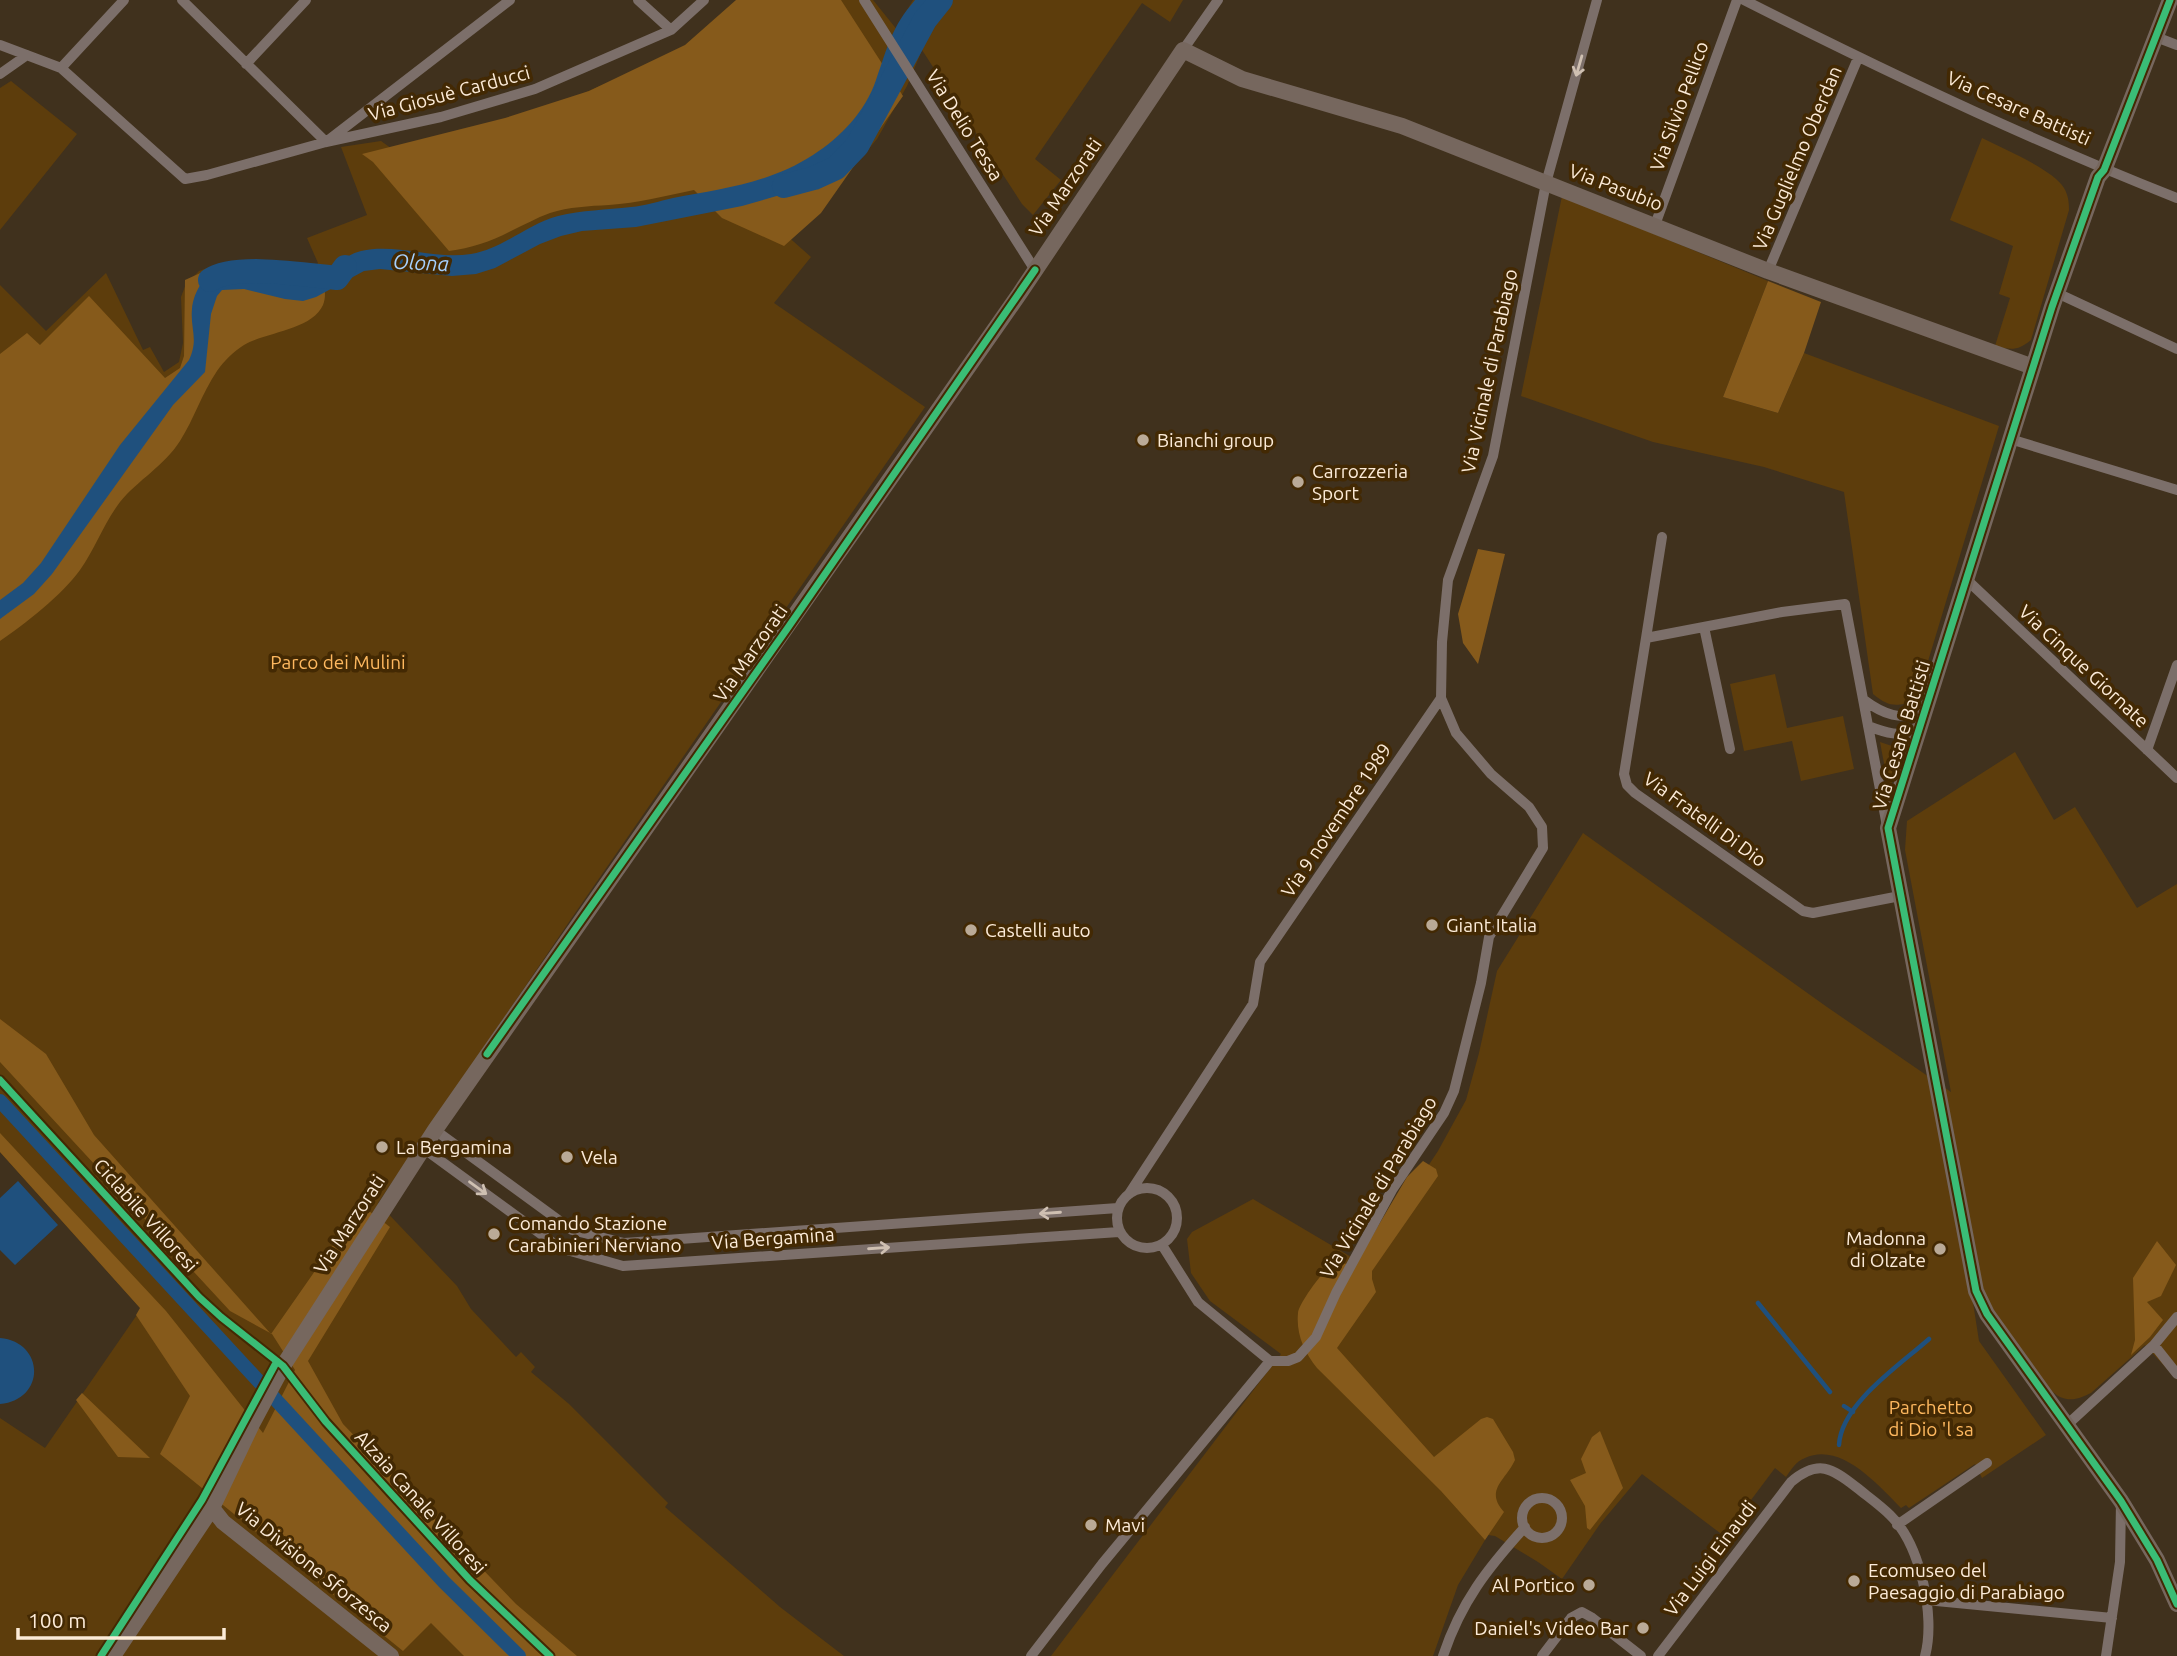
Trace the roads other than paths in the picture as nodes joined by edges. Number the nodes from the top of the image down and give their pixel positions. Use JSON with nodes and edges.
{"nodes":[{"id":1,"x":124,"y":0,"type":"edge"},
{"id":2,"x":182,"y":0,"type":"edge"},
{"id":3,"x":306,"y":0,"type":"edge"},
{"id":4,"x":509,"y":0,"type":"edge"},
{"id":5,"x":638,"y":0,"type":"edge"},
{"id":6,"x":704,"y":0,"type":"edge"},
{"id":7,"x":864,"y":0,"type":"edge"},
{"id":8,"x":1218,"y":0,"type":"edge"},
{"id":9,"x":1597,"y":0,"type":"edge"},
{"id":10,"x":1737,"y":0,"type":"edge"},
{"id":11,"x":1744,"y":0,"type":"edge"},
{"id":12,"x":2170,"y":0,"type":"edge"},
{"id":13,"x":671,"y":30,"type":"junction"},
{"id":14,"x":2156,"y":37,"type":"junction"},
{"id":15,"x":0,"y":45,"type":"edge"},
{"id":16,"x":2177,"y":45,"type":"edge"},
{"id":17,"x":1183,"y":50,"type":"junction"},
{"id":18,"x":27,"y":55,"type":"junction"},
{"id":19,"x":1858,"y":58,"type":"junction"},
{"id":20,"x":246,"y":64,"type":"junction"},
{"id":21,"x":61,"y":68,"type":"junction"},
{"id":22,"x":0,"y":74,"type":"edge"},
{"id":23,"x":326,"y":142,"type":"junction"},
{"id":24,"x":2104,"y":170,"type":"junction"},
{"id":25,"x":1546,"y":183,"type":"junction"},
{"id":26,"x":2177,"y":198,"type":"edge"},
{"id":27,"x":1655,"y":225,"type":"junction"},
{"id":28,"x":1035,"y":270,"type":"junction"},
{"id":29,"x":1768,"y":271,"type":"junction"},
{"id":30,"x":2057,"y":293,"type":"junction"},
{"id":31,"x":2177,"y":349,"type":"edge"},
{"id":32,"x":2033,"y":367,"type":"junction"},
{"id":33,"x":2010,"y":439,"type":"junction"},
{"id":34,"x":2177,"y":490,"type":"edge"},
{"id":35,"x":1662,"y":537,"type":"dead end"},
{"id":36,"x":1966,"y":579,"type":"junction"},
{"id":37,"x":1704,"y":627,"type":"junction"},
{"id":38,"x":1646,"y":638,"type":"junction"},
{"id":39,"x":2177,"y":665,"type":"edge"},
{"id":40,"x":1441,"y":698,"type":"junction"},
{"id":41,"x":1864,"y":700,"type":"junction"},
{"id":42,"x":1924,"y":713,"type":"junction"},
{"id":43,"x":1868,"y":726,"type":"junction"},
{"id":44,"x":1919,"y":731,"type":"junction"},
{"id":45,"x":1730,"y":750,"type":"dead end"},
{"id":46,"x":2147,"y":750,"type":"junction"},
{"id":47,"x":2177,"y":778,"type":"edge"},
{"id":48,"x":1888,"y":828,"type":"junction"},
{"id":49,"x":1900,"y":896,"type":"junction"},
{"id":50,"x":435,"y":1130,"type":"junction"},
{"id":51,"x":423,"y":1148,"type":"junction"},
{"id":52,"x":1129,"y":1194,"type":"junction"},
{"id":53,"x":1118,"y":1208,"type":"junction"},
{"id":54,"x":1119,"y":1232,"type":"junction"},
{"id":55,"x":1162,"y":1245,"type":"junction"},
{"id":56,"x":2177,"y":1317,"type":"edge"},
{"id":57,"x":2154,"y":1345,"type":"junction"},
{"id":58,"x":1270,"y":1361,"type":"junction"},
{"id":59,"x":2177,"y":1374,"type":"edge"},
{"id":60,"x":2067,"y":1424,"type":"junction"},
{"id":61,"x":1987,"y":1463,"type":"dead end"},
{"id":62,"x":2122,"y":1501,"type":"junction"},
{"id":63,"x":212,"y":1508,"type":"junction"},
{"id":64,"x":1897,"y":1525,"type":"junction"},
{"id":65,"x":1525,"y":1528,"type":"dead end"},
{"id":66,"x":1926,"y":1600,"type":"junction"},
{"id":67,"x":2177,"y":1604,"type":"edge"},
{"id":68,"x":2112,"y":1618,"type":"junction"},
{"id":69,"x":113,"y":1656,"type":"edge"},
{"id":70,"x":391,"y":1656,"type":"edge"},
{"id":71,"x":1031,"y":1656,"type":"edge"},
{"id":72,"x":1443,"y":1656,"type":"edge"},
{"id":73,"x":1542,"y":1656,"type":"edge"},
{"id":74,"x":1641,"y":1656,"type":"edge"},
{"id":75,"x":1658,"y":1656,"type":"edge"},
{"id":76,"x":1924,"y":1656,"type":"edge"},
{"id":77,"x":2106,"y":1656,"type":"edge"}],
"edges":[{"from":1,"to":21,"type":"street"},
{"from":2,"to":20,"type":"street"},
{"from":3,"to":20,"type":"street"},
{"from":4,"to":23,"type":"street"},
{"from":5,"to":13,"type":"street"},
{"from":6,"to":13,"type":"street","name":"Via Giosuè Carducci"},
{"from":7,"to":28,"type":"street","name":"Via Delio Tessa"},
{"from":8,"to":17,"type":"street","name":"Via Marzorati"},
{"from":9,"to":25,"type":"street","name":"Via Vicinale di Parabiago","one_way":true},
{"from":10,"to":27,"type":"street","name":"Via Silvio Pellico"},
{"from":11,"to":19,"type":"street","name":"Via Cesare Battisti"},
{"from":12,"to":14,"type":"street"},
{"from":13,"to":23,"type":"street","name":"Via Giosuè Carducci"},
{"from":14,"to":16,"type":"street"},
{"from":14,"to":24,"type":"street"},
{"from":15,"to":18,"type":"street"},
{"from":17,"to":25,"type":"street","name":"Via Pasubio"},
{"from":17,"to":28,"type":"street","name":"Via Marzorati"},
{"from":18,"to":21,"type":"street"},
{"from":18,"to":22,"type":"street"},
{"from":19,"to":24,"type":"street","name":"Via Cesare Battisti"},
{"from":19,"to":29,"type":"street","name":"Via Guglielmo Oberdan"},
{"from":20,"to":23,"type":"street"},
{"from":21,"to":23,"type":"street","name":"Via Giosuè Carducci"},
{"from":24,"to":26,"type":"street"},
{"from":24,"to":30,"type":"street","name":"Via Cesare Battisti"},
{"from":25,"to":27,"type":"street","name":"Via Pasubio"},
{"from":25,"to":40,"type":"street","name":"Via Vicinale di Parabiago"},
{"from":27,"to":29,"type":"street","name":"Via Pasubio"},
{"from":28,"to":50,"type":"street","name":"Via Marzorati"},
{"from":29,"to":32,"type":"street","name":"Via Pasubio"},
{"from":30,"to":31,"type":"street"},
{"from":30,"to":32,"type":"street","name":"Via Cesare Battisti"},
{"from":32,"to":33,"type":"street","name":"Via Cesare Battisti"},
{"from":33,"to":34,"type":"street"},
{"from":33,"to":36,"type":"street","name":"Via Cesare Battisti"},
{"from":35,"to":38,"type":"street"},
{"from":36,"to":42,"type":"street","name":"Via Cesare Battisti"},
{"from":36,"to":46,"type":"street","name":"Via Cinque Giornate"},
{"from":37,"to":38,"type":"street"},
{"from":37,"to":41,"type":"street"},
{"from":37,"to":45,"type":"street"},
{"from":38,"to":49,"type":"street","name":"Via Fratelli Di Dio"},
{"from":39,"to":46,"type":"street"},
{"from":40,"to":52,"type":"street","name":"Via 9 novembre 1989"},
{"from":40,"to":58,"type":"street","name":"Via Vicinale di Parabiago"},
{"from":41,"to":42,"type":"street"},
{"from":41,"to":43,"type":"street"},
{"from":42,"to":44,"type":"street","name":"Via Cesare Battisti"},
{"from":43,"to":44,"type":"street"},
{"from":43,"to":48,"type":"street"},
{"from":44,"to":48,"type":"street","name":"Via Cesare Battisti"},
{"from":46,"to":47,"type":"street","name":"Via Cinque Giornate"},
{"from":48,"to":49,"type":"street","name":"Via Cesare Battisti"},
{"from":49,"to":60,"type":"street","name":"Via Cesare Battisti"},
{"from":50,"to":51,"type":"street","name":"Via Marzorati"},
{"from":53,"to":50,"type":"street","name":"Via Bergamina","one_way":true},
{"from":51,"to":54,"type":"street","name":"Via Bergamina","one_way":true},
{"from":51,"to":63,"type":"street","name":"Via Marzorati"},
{"from":52,"to":53,"type":"street"},
{"from":52,"to":55,"type":"street"},
{"from":53,"to":54,"type":"street"},
{"from":54,"to":55,"type":"street"},
{"from":55,"to":58,"type":"street"},
{"from":56,"to":57,"type":"street"},
{"from":57,"to":59,"type":"street"},
{"from":57,"to":60,"type":"street"},
{"from":58,"to":71,"type":"street"},
{"from":60,"to":62,"type":"street","name":"Via Cesare Battisti"},
{"from":61,"to":64,"type":"street"},
{"from":62,"to":67,"type":"street","name":"Via Cesare Battisti"},
{"from":62,"to":68,"type":"street"},
{"from":63,"to":69,"type":"street","name":"Via Marzorati"},
{"from":63,"to":70,"type":"street","name":"Via Divisione Sforzesca"},
{"from":64,"to":66,"type":"street"},
{"from":64,"to":75,"type":"street","name":"Via Luigi Einaudi"},
{"from":65,"to":72,"type":"street"},
{"from":66,"to":68,"type":"street"},
{"from":66,"to":76,"type":"street"},
{"from":68,"to":77,"type":"street"},
{"from":73,"to":74,"type":"street"}]}
